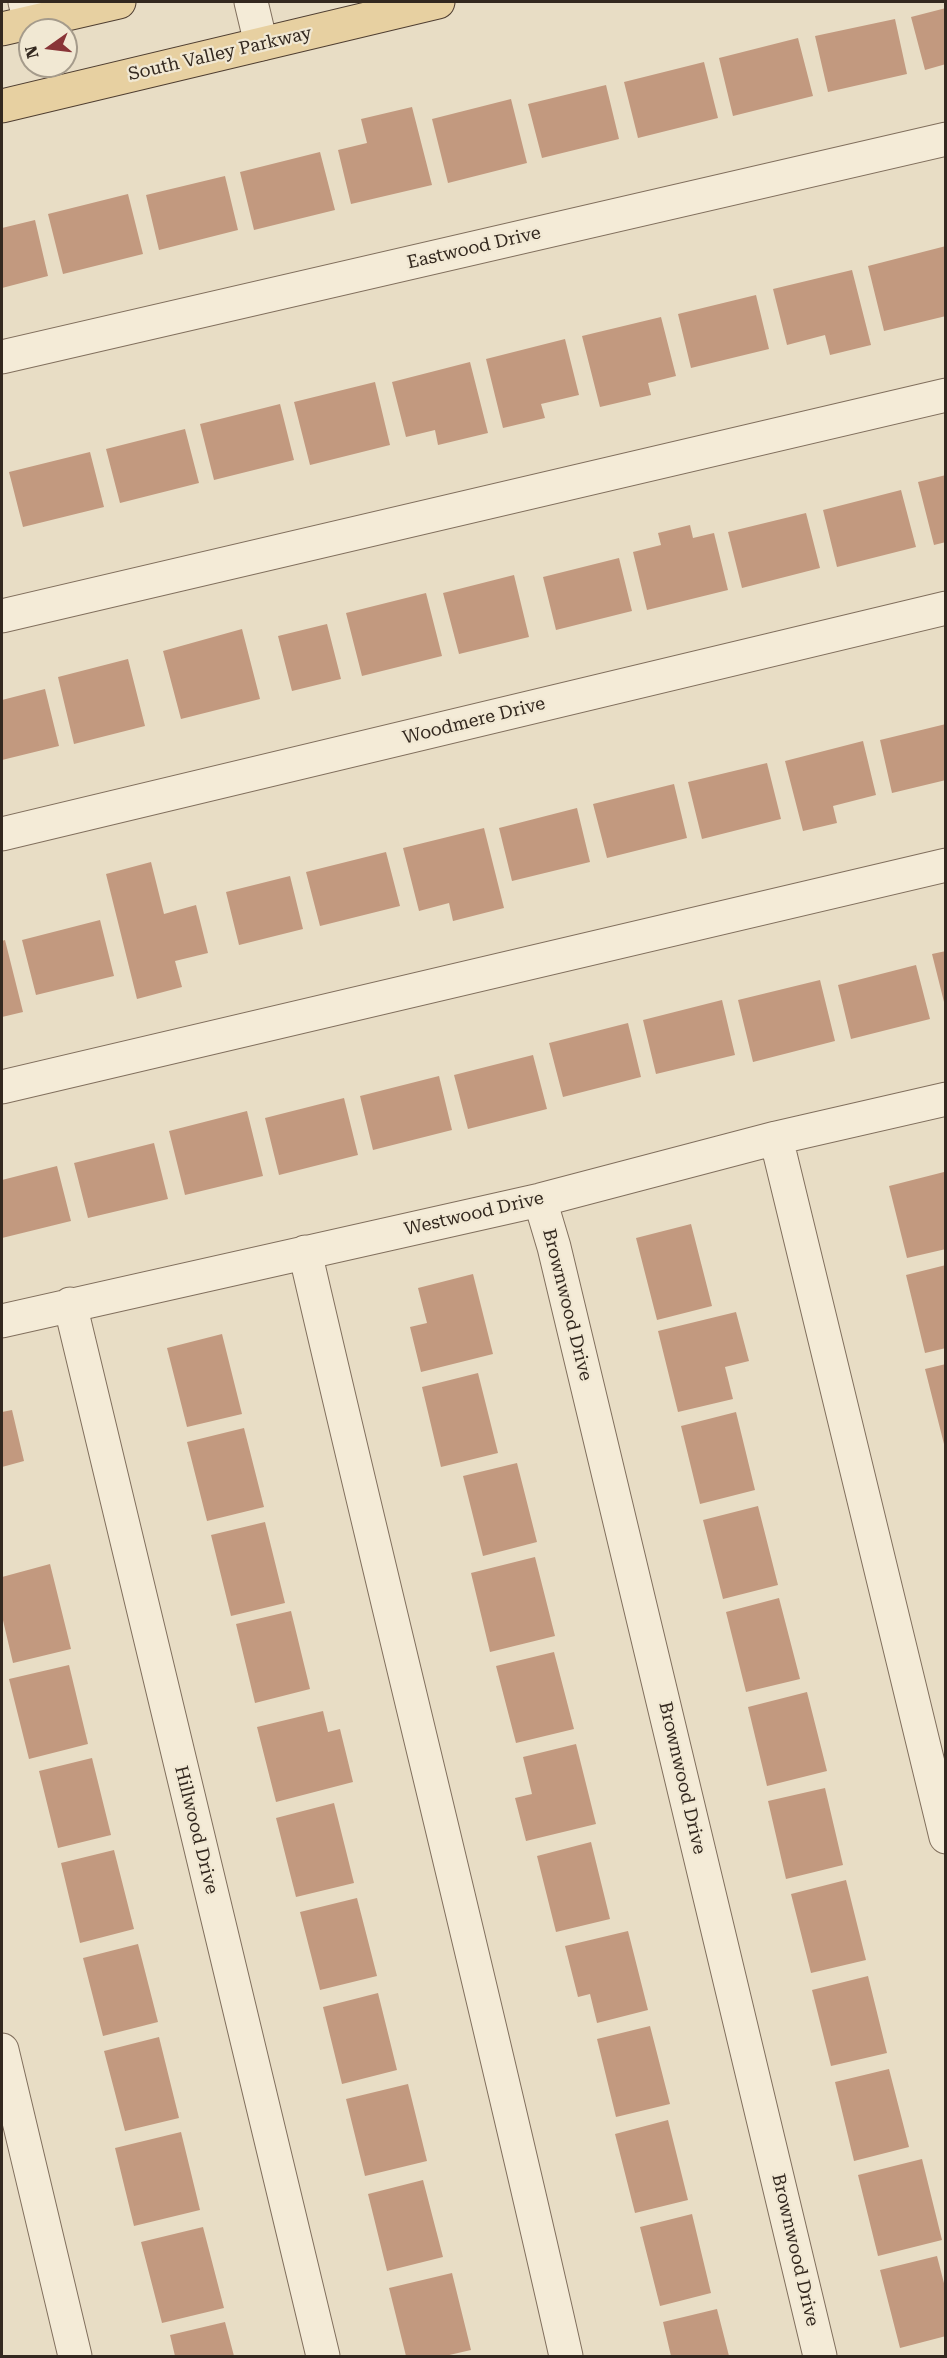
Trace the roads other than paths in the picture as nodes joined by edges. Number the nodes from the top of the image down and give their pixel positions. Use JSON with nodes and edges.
{"nodes":[{"id":1,"x":119,"y":2,"type":"edge"},
{"id":2,"x":251,"y":2,"type":"edge"},
{"id":3,"x":438,"y":2,"type":"edge"},
{"id":4,"x":19,"y":17,"type":"edge"},
{"id":5,"x":261,"y":44,"type":"junction"},
{"id":6,"x":2,"y":106,"type":"edge"},
{"id":7,"x":945,"y":139,"type":"edge"},
{"id":8,"x":2,"y":357,"type":"edge"},
{"id":9,"x":945,"y":395,"type":"edge"},
{"id":10,"x":945,"y":608,"type":"edge"},
{"id":11,"x":2,"y":616,"type":"edge"},
{"id":12,"x":2,"y":834,"type":"edge"},
{"id":13,"x":945,"y":865,"type":"edge"},
{"id":14,"x":2,"y":1087,"type":"edge"},
{"id":15,"x":945,"y":1099,"type":"edge"},
{"id":16,"x":776,"y":1138,"type":"junction"},
{"id":17,"x":540,"y":1200,"type":"junction"},
{"id":18,"x":305,"y":1252,"type":"junction"},
{"id":19,"x":69,"y":1304,"type":"junction"},
{"id":20,"x":2,"y":1321,"type":"edge"},
{"id":21,"x":945,"y":1837,"type":"edge"},
{"id":22,"x":2,"y":2050,"type":"edge"},
{"id":23,"x":75,"y":2356,"type":"edge"},
{"id":24,"x":323,"y":2356,"type":"edge"},
{"id":25,"x":566,"y":2356,"type":"edge"},
{"id":26,"x":820,"y":2356,"type":"edge"}],
"edges":[{"from":1,"to":4,"type":"main road"},
{"from":2,"to":5,"type":"street"},
{"from":3,"to":5,"type":"main road","name":"South Valley Parkway"},
{"from":5,"to":6,"type":"main road","name":"South Valley Parkway"},
{"from":7,"to":8,"type":"street","name":"Eastwood Drive"},
{"from":9,"to":11,"type":"street"},
{"from":10,"to":12,"type":"street","name":"Woodmere Drive"},
{"from":13,"to":14,"type":"street"},
{"from":15,"to":16,"type":"street","name":"Westwood Drive"},
{"from":16,"to":17,"type":"street","name":"Westwood Drive"},
{"from":16,"to":21,"type":"street"},
{"from":17,"to":18,"type":"street","name":"Westwood Drive"},
{"from":17,"to":26,"type":"street","name":"Brownwood Drive"},
{"from":18,"to":19,"type":"street","name":"Westwood Drive"},
{"from":18,"to":25,"type":"street"},
{"from":19,"to":20,"type":"street","name":"Westwood Drive"},
{"from":19,"to":24,"type":"street","name":"Hillwood Drive"},
{"from":22,"to":23,"type":"street"}]}
